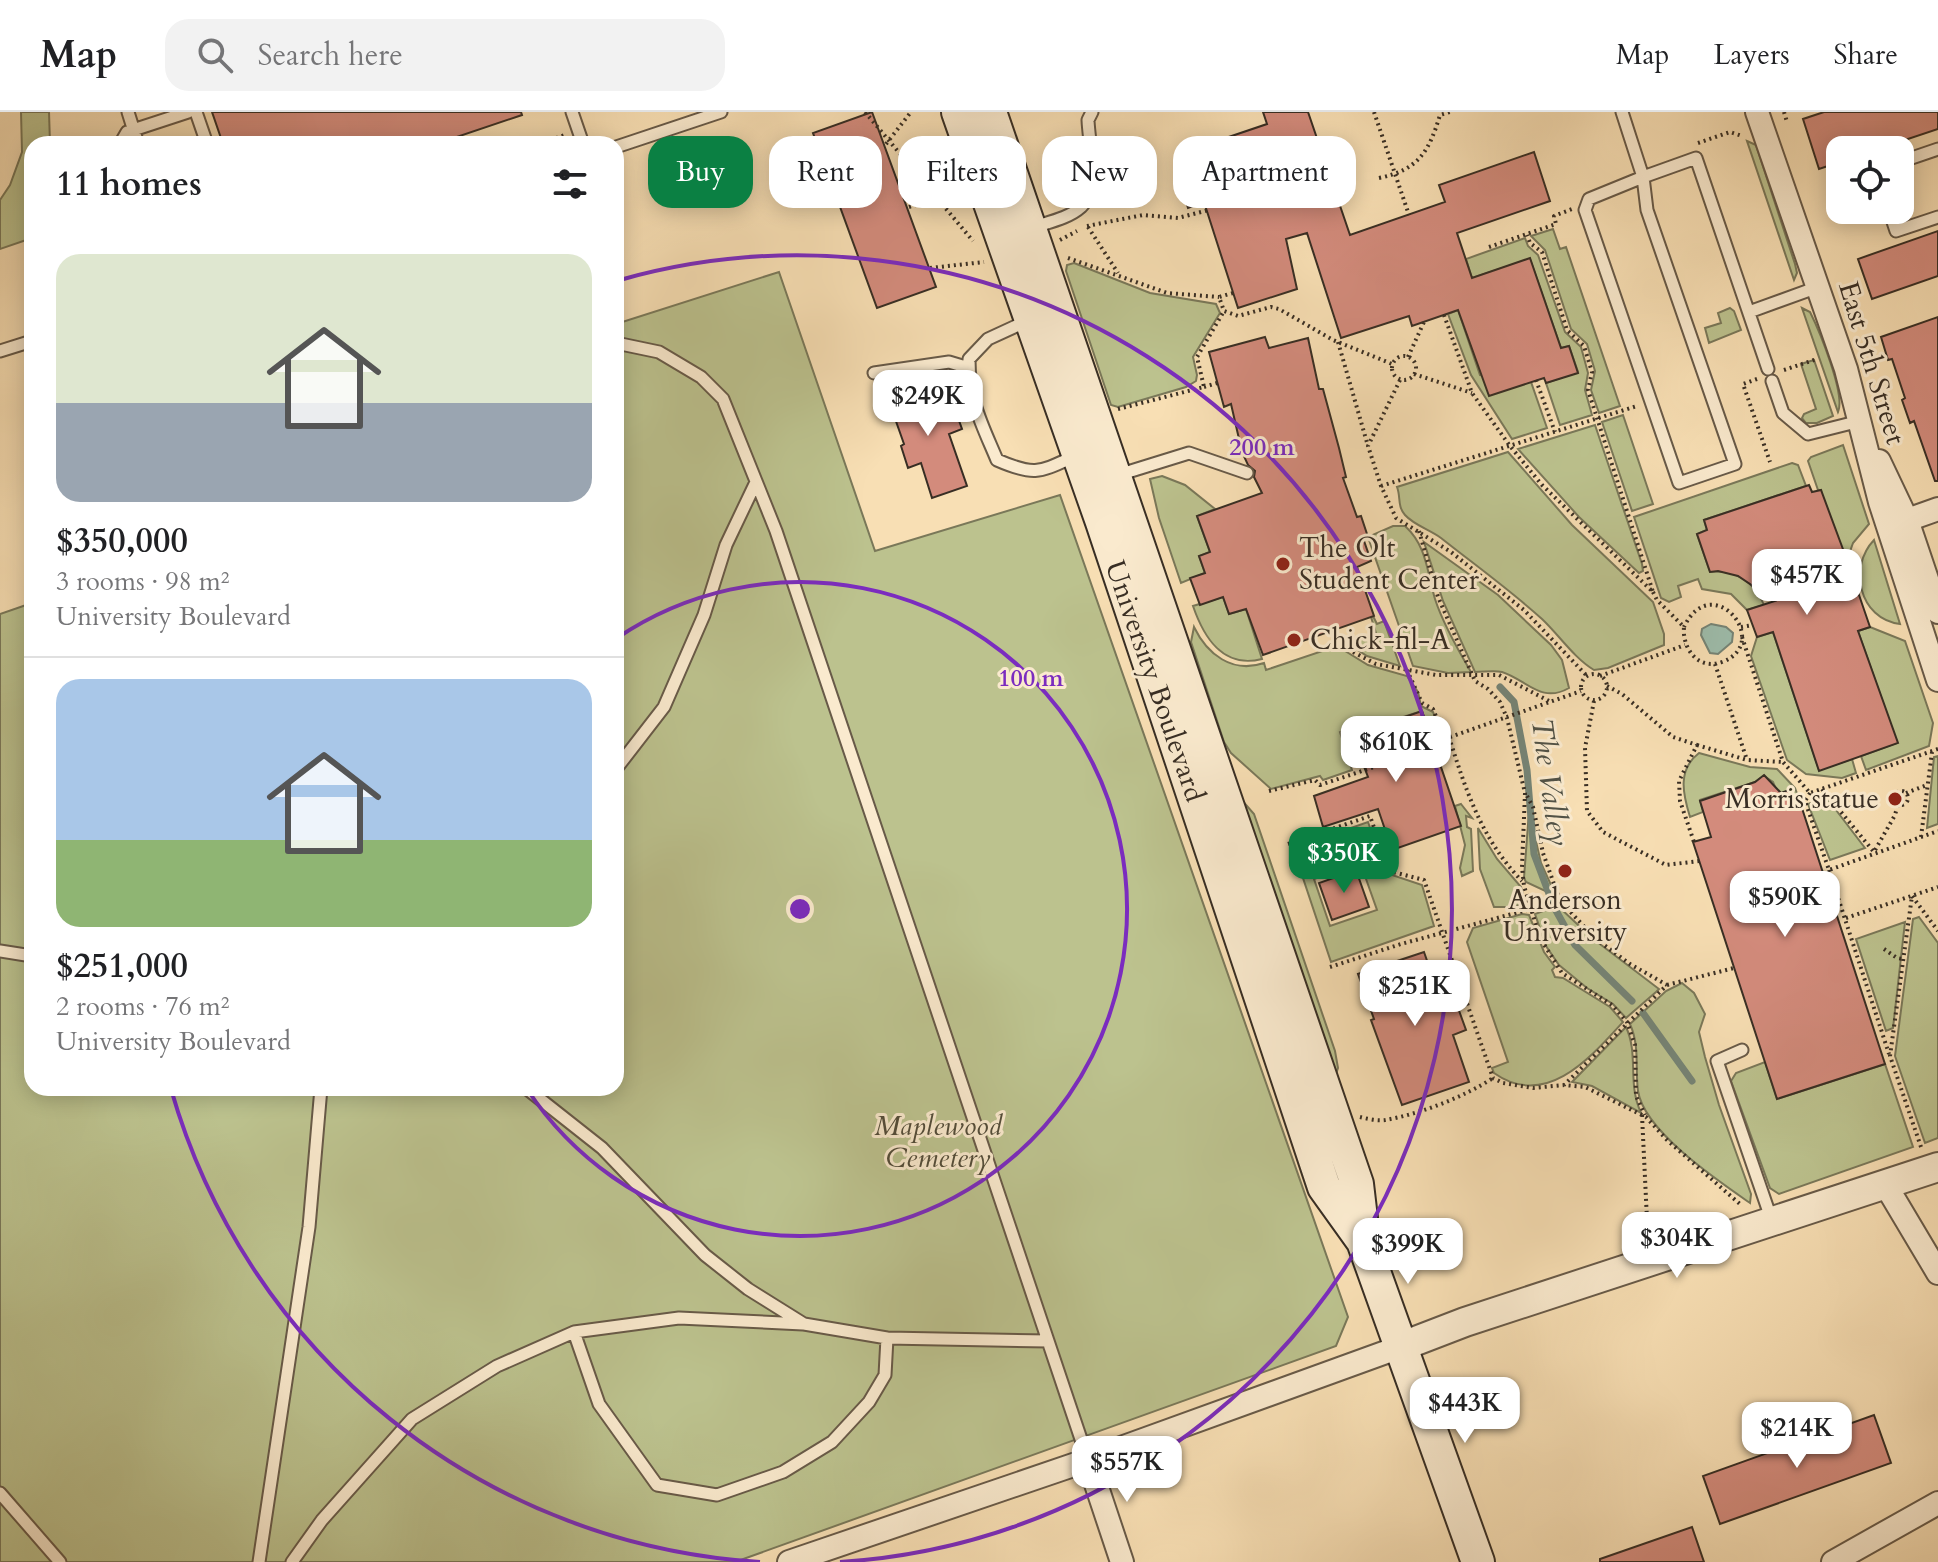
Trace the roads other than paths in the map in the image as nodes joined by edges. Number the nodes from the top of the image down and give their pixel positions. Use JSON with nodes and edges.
{"nodes":[{"id":1,"x":128,"y":112,"type":"edge"},
{"id":2,"x":188,"y":112,"type":"edge"},
{"id":3,"x":196,"y":112,"type":"edge"},
{"id":4,"x":572,"y":112,"type":"edge"},
{"id":5,"x":721,"y":112,"type":"edge"},
{"id":6,"x":958,"y":112,"type":"edge"},
{"id":7,"x":990,"y":112,"type":"edge"},
{"id":8,"x":1092,"y":112,"type":"edge"},
{"id":9,"x":1622,"y":112,"type":"edge"},
{"id":10,"x":1757,"y":112,"type":"edge"},
{"id":11,"x":698,"y":116,"type":"edge"},
{"id":12,"x":133,"y":129,"type":"junction"},
{"id":13,"x":125,"y":136,"type":"edge"},
{"id":14,"x":135,"y":136,"type":"edge"},
{"id":15,"x":204,"y":136,"type":"edge"},
{"id":16,"x":580,"y":136,"type":"edge"},
{"id":17,"x":624,"y":144,"type":"edge"},
{"id":18,"x":1938,"y":149,"type":"edge"},
{"id":19,"x":1914,"y":157,"type":"edge"},
{"id":20,"x":1643,"y":177,"type":"junction"},
{"id":21,"x":1938,"y":217,"type":"edge"},
{"id":22,"x":1894,"y":224,"type":"edge"},
{"id":23,"x":1042,"y":237,"type":"junction"},
{"id":24,"x":1818,"y":287,"type":"junction"},
{"id":25,"x":1749,"y":312,"type":"junction"},
{"id":26,"x":1032,"y":319,"type":"junction"},
{"id":27,"x":24,"y":344,"type":"edge"},
{"id":28,"x":624,"y":345,"type":"edge"},
{"id":29,"x":0,"y":351,"type":"edge"},
{"id":30,"x":969,"y":368,"type":"junction"},
{"id":31,"x":874,"y":373,"type":"dead end"},
{"id":32,"x":1861,"y":421,"type":"junction"},
{"id":33,"x":1091,"y":450,"type":"junction"},
{"id":34,"x":1247,"y":473,"type":"dead end"},
{"id":35,"x":1115,"y":476,"type":"junction"},
{"id":36,"x":756,"y":482,"type":"junction"},
{"id":37,"x":1880,"y":502,"type":"junction"},
{"id":38,"x":1938,"y":509,"type":"edge"},
{"id":39,"x":1908,"y":519,"type":"junction"},
{"id":40,"x":1938,"y":612,"type":"edge"},
{"id":41,"x":1938,"y":680,"type":"edge"},
{"id":42,"x":624,"y":759,"type":"edge"},
{"id":43,"x":0,"y":951,"type":"edge"},
{"id":44,"x":24,"y":955,"type":"edge"},
{"id":45,"x":1742,"y":1050,"type":"dead end"},
{"id":46,"x":320,"y":1096,"type":"edge"},
{"id":47,"x":536,"y":1096,"type":"edge"},
{"id":48,"x":1328,"y":1112,"type":"junction"},
{"id":49,"x":1929,"y":1157,"type":"edge"},
{"id":50,"x":1885,"y":1184,"type":"junction"},
{"id":51,"x":1761,"y":1217,"type":"junction"},
{"id":52,"x":1938,"y":1273,"type":"edge"},
{"id":53,"x":804,"y":1324,"type":"junction"},
{"id":54,"x":574,"y":1332,"type":"junction"},
{"id":55,"x":887,"y":1338,"type":"junction"},
{"id":56,"x":1048,"y":1341,"type":"junction"},
{"id":57,"x":1400,"y":1347,"type":"junction"},
{"id":58,"x":1088,"y":1460,"type":"junction"},
{"id":59,"x":0,"y":1493,"type":"edge"},
{"id":60,"x":1938,"y":1503,"type":"edge"},
{"id":61,"x":60,"y":1562,"type":"edge"},
{"id":62,"x":259,"y":1562,"type":"edge"},
{"id":63,"x":292,"y":1562,"type":"edge"},
{"id":64,"x":789,"y":1562,"type":"edge"},
{"id":65,"x":1122,"y":1562,"type":"edge"},
{"id":66,"x":1478,"y":1562,"type":"edge"},
{"id":67,"x":1833,"y":1562,"type":"edge"}],
"edges":[{"from":1,"to":12,"type":"lane"},
{"from":2,"to":12,"type":"lane"},
{"from":3,"to":15,"type":"lane"},
{"from":4,"to":16,"type":"lane"},
{"from":5,"to":11,"type":"lane"},
{"from":6,"to":26,"type":"main road","name":"University Boulevard"},
{"from":7,"to":23,"type":"main road","name":"University Boulevard"},
{"from":8,"to":23,"type":"lane"},
{"from":9,"to":20,"type":"lane"},
{"from":10,"to":24,"type":"street","name":"East 5th Street"},
{"from":11,"to":17,"type":"lane"},
{"from":12,"to":13,"type":"lane"},
{"from":12,"to":14,"type":"lane"},
{"from":18,"to":19,"type":"lane"},
{"from":20,"to":20,"type":"lane"},
{"from":20,"to":25,"type":"lane"},
{"from":21,"to":22,"type":"lane"},
{"from":23,"to":33,"type":"main road","name":"University Boulevard"},
{"from":24,"to":25,"type":"lane"},
{"from":24,"to":32,"type":"street","name":"East 5th Street"},
{"from":25,"to":32,"type":"lane"},
{"from":26,"to":30,"type":"lane"},
{"from":26,"to":33,"type":"main road","name":"University Boulevard"},
{"from":27,"to":29,"type":"lane"},
{"from":28,"to":36,"type":"lane"},
{"from":30,"to":31,"type":"lane"},
{"from":30,"to":33,"type":"lane"},
{"from":32,"to":37,"type":"street","name":"East 5th Street"},
{"from":32,"to":39,"type":"street"},
{"from":33,"to":35,"type":"main road","name":"University Boulevard"},
{"from":33,"to":48,"type":"main road","name":"University Boulevard"},
{"from":34,"to":35,"type":"lane"},
{"from":35,"to":48,"type":"main road","name":"University Boulevard"},
{"from":36,"to":42,"type":"lane"},
{"from":36,"to":56,"type":"lane"},
{"from":37,"to":39,"type":"lane"},
{"from":37,"to":41,"type":"street","name":"East 5th Street"},
{"from":38,"to":39,"type":"street"},
{"from":39,"to":40,"type":"street"},
{"from":43,"to":44,"type":"lane"},
{"from":45,"to":51,"type":"lane"},
{"from":46,"to":62,"type":"lane"},
{"from":47,"to":53,"type":"lane"},
{"from":48,"to":57,"type":"main road","name":"University Boulevard"},
{"from":49,"to":50,"type":"street"},
{"from":50,"to":51,"type":"street"},
{"from":50,"to":52,"type":"street"},
{"from":51,"to":57,"type":"street"},
{"from":53,"to":54,"type":"lane"},
{"from":53,"to":55,"type":"lane"},
{"from":54,"to":55,"type":"lane"},
{"from":54,"to":63,"type":"lane"},
{"from":55,"to":56,"type":"lane"},
{"from":56,"to":58,"type":"lane"},
{"from":57,"to":58,"type":"street"},
{"from":57,"to":66,"type":"main road","name":"University Boulevard"},
{"from":58,"to":64,"type":"street"},
{"from":58,"to":65,"type":"street"},
{"from":59,"to":61,"type":"lane"},
{"from":60,"to":67,"type":"street"}]}
